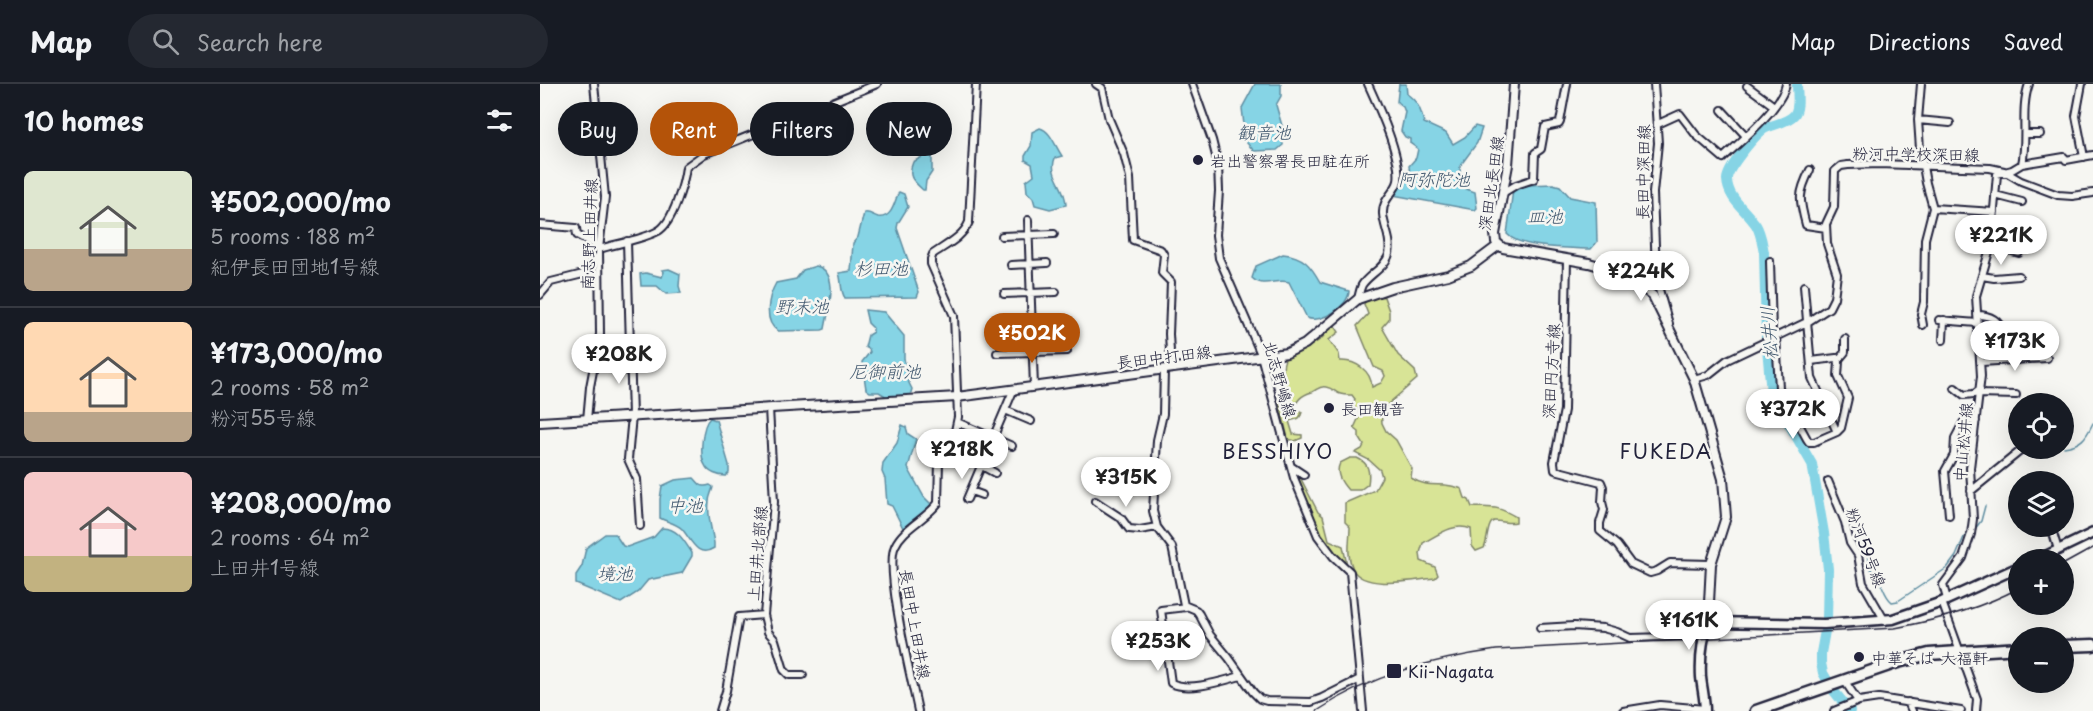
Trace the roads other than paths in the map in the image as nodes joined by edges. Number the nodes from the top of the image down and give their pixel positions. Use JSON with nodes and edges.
{"nodes":[{"id":1,"x":594,"y":84,"type":"edge"},
{"id":2,"x":877,"y":84,"type":"edge"},
{"id":3,"x":976,"y":84,"type":"edge"},
{"id":4,"x":1096,"y":84,"type":"edge"},
{"id":5,"x":1192,"y":84,"type":"edge"},
{"id":6,"x":1368,"y":84,"type":"edge"},
{"id":7,"x":1514,"y":84,"type":"edge"},
{"id":8,"x":1567,"y":84,"type":"edge"},
{"id":9,"x":1654,"y":84,"type":"edge"},
{"id":10,"x":1786,"y":84,"type":"edge"},
{"id":11,"x":1921,"y":84,"type":"edge"},
{"id":12,"x":2029,"y":84,"type":"edge"},
{"id":13,"x":2082,"y":84,"type":"edge"},
{"id":14,"x":1747,"y":86,"type":"dead end"},
{"id":15,"x":1774,"y":106,"type":"junction"},
{"id":16,"x":1722,"y":110,"type":"dead end"},
{"id":17,"x":1918,"y":120,"type":"junction"},
{"id":18,"x":1950,"y":123,"type":"dead end"},
{"id":19,"x":1658,"y":124,"type":"junction"},
{"id":20,"x":2026,"y":134,"type":"junction"},
{"id":21,"x":2040,"y":134,"type":"dead end"},
{"id":22,"x":1746,"y":136,"type":"junction"},
{"id":23,"x":2093,"y":155,"type":"edge"},
{"id":24,"x":2084,"y":156,"type":"junction"},
{"id":25,"x":2022,"y":164,"type":"junction"},
{"id":26,"x":1923,"y":165,"type":"junction"},
{"id":27,"x":1810,"y":170,"type":"dead end"},
{"id":28,"x":2004,"y":171,"type":"junction"},
{"id":29,"x":1503,"y":193,"type":"junction"},
{"id":30,"x":2093,"y":193,"type":"edge"},
{"id":31,"x":1995,"y":195,"type":"junction"},
{"id":32,"x":2022,"y":202,"type":"dead end"},
{"id":33,"x":1933,"y":208,"type":"junction"},
{"id":34,"x":1994,"y":212,"type":"junction"},
{"id":35,"x":1028,"y":220,"type":"dead end"},
{"id":36,"x":540,"y":225,"type":"edge"},
{"id":37,"x":1826,"y":228,"type":"junction"},
{"id":38,"x":1993,"y":229,"type":"junction"},
{"id":39,"x":1054,"y":234,"type":"dead end"},
{"id":40,"x":1028,"y":235,"type":"junction"},
{"id":41,"x":2013,"y":235,"type":"dead end"},
{"id":42,"x":1002,"y":236,"type":"dead end"},
{"id":43,"x":627,"y":241,"type":"junction"},
{"id":44,"x":1499,"y":245,"type":"junction"},
{"id":45,"x":1992,"y":245,"type":"junction"},
{"id":46,"x":599,"y":251,"type":"junction"},
{"id":47,"x":2019,"y":252,"type":"dead end"},
{"id":48,"x":1567,"y":259,"type":"junction"},
{"id":49,"x":1770,"y":261,"type":"dead end"},
{"id":50,"x":1047,"y":263,"type":"dead end"},
{"id":51,"x":1029,"y":264,"type":"junction"},
{"id":52,"x":1011,"y":265,"type":"dead end"},
{"id":53,"x":1982,"y":276,"type":"junction"},
{"id":54,"x":2019,"y":276,"type":"dead end"},
{"id":55,"x":1804,"y":286,"type":"dead end"},
{"id":56,"x":1056,"y":292,"type":"dead end"},
{"id":57,"x":1030,"y":293,"type":"junction"},
{"id":58,"x":1004,"y":294,"type":"dead end"},
{"id":59,"x":540,"y":295,"type":"edge"},
{"id":60,"x":1358,"y":299,"type":"junction"},
{"id":61,"x":1977,"y":315,"type":"junction"},
{"id":62,"x":1809,"y":321,"type":"junction"},
{"id":63,"x":1063,"y":322,"type":"dead end"},
{"id":64,"x":1008,"y":323,"type":"dead end"},
{"id":65,"x":1031,"y":323,"type":"junction"},
{"id":66,"x":1977,"y":323,"type":"junction"},
{"id":67,"x":1923,"y":325,"type":"dead end"},
{"id":68,"x":1670,"y":330,"type":"junction"},
{"id":69,"x":1773,"y":337,"type":"junction"},
{"id":70,"x":1991,"y":338,"type":"dead end"},
{"id":71,"x":1845,"y":339,"type":"dead end"},
{"id":72,"x":1978,"y":339,"type":"junction"},
{"id":73,"x":1943,"y":340,"type":"dead end"},
{"id":74,"x":1067,"y":351,"type":"dead end"},
{"id":75,"x":1032,"y":352,"type":"junction"},
{"id":76,"x":997,"y":353,"type":"dead end"},
{"id":77,"x":1262,"y":358,"type":"junction"},
{"id":78,"x":1836,"y":358,"type":"junction"},
{"id":79,"x":2047,"y":358,"type":"dead end"},
{"id":80,"x":2019,"y":360,"type":"junction"},
{"id":81,"x":1811,"y":361,"type":"junction"},
{"id":82,"x":1981,"y":362,"type":"junction"},
{"id":83,"x":1168,"y":369,"type":"junction"},
{"id":84,"x":1694,"y":379,"type":"junction"},
{"id":85,"x":1034,"y":387,"type":"junction"},
{"id":86,"x":1955,"y":388,"type":"dead end"},
{"id":87,"x":1013,"y":391,"type":"junction"},
{"id":88,"x":1979,"y":392,"type":"junction"},
{"id":89,"x":2008,"y":394,"type":"edge"},
{"id":90,"x":957,"y":397,"type":"junction"},
{"id":91,"x":769,"y":408,"type":"junction"},
{"id":92,"x":1005,"y":410,"type":"junction"},
{"id":93,"x":632,"y":416,"type":"junction"},
{"id":94,"x":587,"y":420,"type":"junction"},
{"id":95,"x":1031,"y":421,"type":"dead end"},
{"id":96,"x":1976,"y":421,"type":"junction"},
{"id":97,"x":540,"y":422,"type":"edge"},
{"id":98,"x":957,"y":422,"type":"junction"},
{"id":99,"x":1837,"y":432,"type":"junction"},
{"id":100,"x":992,"y":437,"type":"junction"},
{"id":101,"x":1012,"y":446,"type":"dead end"},
{"id":102,"x":944,"y":451,"type":"junction"},
{"id":103,"x":2010,"y":459,"type":"edge"},
{"id":104,"x":981,"y":465,"type":"junction"},
{"id":105,"x":1291,"y":467,"type":"junction"},
{"id":106,"x":995,"y":473,"type":"dead end"},
{"id":107,"x":1304,"y":475,"type":"dead end"},
{"id":108,"x":1828,"y":481,"type":"dead end"},
{"id":109,"x":971,"y":490,"type":"junction"},
{"id":110,"x":1971,"y":490,"type":"junction"},
{"id":111,"x":982,"y":495,"type":"dead end"},
{"id":112,"x":967,"y":499,"type":"dead end"},
{"id":113,"x":1095,"y":501,"type":"dead end"},
{"id":114,"x":1949,"y":515,"type":"dead end"},
{"id":115,"x":640,"y":526,"type":"dead end"},
{"id":116,"x":1157,"y":527,"type":"junction"},
{"id":117,"x":2093,"y":533,"type":"edge"},
{"id":118,"x":2060,"y":549,"type":"edge"},
{"id":119,"x":1711,"y":564,"type":"junction"},
{"id":120,"x":2008,"y":572,"type":"edge"},
{"id":121,"x":1944,"y":600,"type":"junction"},
{"id":122,"x":1186,"y":606,"type":"junction"},
{"id":123,"x":764,"y":615,"type":"junction"},
{"id":124,"x":1886,"y":621,"type":"junction"},
{"id":125,"x":1707,"y":622,"type":"junction"},
{"id":126,"x":1540,"y":628,"type":"dead end"},
{"id":127,"x":1703,"y":636,"type":"junction"},
{"id":128,"x":2093,"y":645,"type":"edge"},
{"id":129,"x":2074,"y":646,"type":"edge"},
{"id":130,"x":2008,"y":649,"type":"edge"},
{"id":131,"x":1959,"y":651,"type":"junction"},
{"id":132,"x":802,"y":675,"type":"dead end"},
{"id":133,"x":1241,"y":676,"type":"junction"},
{"id":134,"x":1360,"y":679,"type":"junction"},
{"id":135,"x":1842,"y":681,"type":"junction"},
{"id":136,"x":1857,"y":701,"type":"junction"},
{"id":137,"x":1908,"y":702,"type":"junction"},
{"id":138,"x":1705,"y":710,"type":"edge"},
{"id":139,"x":1840,"y":710,"type":"edge"},
{"id":140,"x":720,"y":711,"type":"edge"},
{"id":141,"x":918,"y":711,"type":"edge"},
{"id":142,"x":1363,"y":711,"type":"edge"},
{"id":143,"x":1623,"y":711,"type":"edge"},
{"id":144,"x":1756,"y":711,"type":"edge"},
{"id":145,"x":1912,"y":711,"type":"edge"},
{"id":146,"x":1961,"y":711,"type":"edge"},
{"id":147,"x":1976,"y":711,"type":"edge"}],
"edges":[{"from":1,"to":46,"type":"street","name":"南志野上田井線"},
{"from":2,"to":43,"type":"street"},
{"from":3,"to":90,"type":"street","name":"長田中上田井線"},
{"from":4,"to":83,"type":"street"},
{"from":5,"to":77,"type":"street","name":"北志野嶋線"},
{"from":6,"to":60,"type":"street"},
{"from":7,"to":29,"type":"street","name":"深田北長田線"},
{"from":8,"to":29,"type":"street"},
{"from":9,"to":19,"type":"street","name":"長田中深田線"},
{"from":10,"to":15,"type":"street"},
{"from":11,"to":17,"type":"street"},
{"from":12,"to":20,"type":"street"},
{"from":13,"to":24,"type":"street"},
{"from":14,"to":15,"type":"street"},
{"from":15,"to":22,"type":"street"},
{"from":16,"to":22,"type":"street"},
{"from":17,"to":18,"type":"street"},
{"from":17,"to":26,"type":"street"},
{"from":19,"to":22,"type":"street"},
{"from":19,"to":68,"type":"street","name":"長田中深田線"},
{"from":20,"to":21,"type":"street"},
{"from":20,"to":25,"type":"street"},
{"from":23,"to":24,"type":"street"},
{"from":24,"to":25,"type":"street"},
{"from":25,"to":28,"type":"street"},
{"from":26,"to":28,"type":"street","name":"粉河中学校深田線"},
{"from":26,"to":33,"type":"street"},
{"from":26,"to":37,"type":"street","name":"粉河中学校深田線"},
{"from":27,"to":37,"type":"street"},
{"from":28,"to":30,"type":"street","name":"粉河中学校深田線"},
{"from":28,"to":31,"type":"street","name":"中山松井線"},
{"from":29,"to":44,"type":"street","name":"深田北長田線"},
{"from":31,"to":32,"type":"street"},
{"from":31,"to":34,"type":"street","name":"中山松井線"},
{"from":33,"to":34,"type":"street"},
{"from":33,"to":67,"type":"street"},
{"from":34,"to":38,"type":"street","name":"中山松井線"},
{"from":35,"to":40,"type":"street"},
{"from":36,"to":46,"type":"street"},
{"from":37,"to":62,"type":"street","name":"粉河中学校深田線"},
{"from":38,"to":41,"type":"street"},
{"from":38,"to":45,"type":"street","name":"中山松井線"},
{"from":39,"to":40,"type":"street"},
{"from":40,"to":42,"type":"street"},
{"from":40,"to":51,"type":"street"},
{"from":43,"to":46,"type":"street"},
{"from":43,"to":93,"type":"street"},
{"from":44,"to":48,"type":"street","name":"深田北長田線"},
{"from":44,"to":60,"type":"street","name":"長田中打田線"},
{"from":45,"to":47,"type":"street"},
{"from":45,"to":53,"type":"street","name":"中山松井線"},
{"from":46,"to":59,"type":"street"},
{"from":46,"to":94,"type":"street","name":"南志野上田井線"},
{"from":48,"to":68,"type":"street","name":"深田北長田線"},
{"from":48,"to":119,"type":"street","name":"深田円方寺線"},
{"from":49,"to":69,"type":"street"},
{"from":50,"to":51,"type":"street"},
{"from":51,"to":52,"type":"street"},
{"from":51,"to":57,"type":"street"},
{"from":53,"to":54,"type":"street"},
{"from":53,"to":61,"type":"street","name":"中山松井線"},
{"from":55,"to":62,"type":"street"},
{"from":56,"to":57,"type":"street"},
{"from":57,"to":58,"type":"street"},
{"from":57,"to":65,"type":"street"},
{"from":60,"to":77,"type":"street","name":"長田中打田線"},
{"from":61,"to":66,"type":"street","name":"中山松井線"},
{"from":61,"to":80,"type":"street"},
{"from":62,"to":69,"type":"street","name":"粉河中学校深田線"},
{"from":62,"to":81,"type":"street"},
{"from":63,"to":65,"type":"street"},
{"from":64,"to":65,"type":"street"},
{"from":65,"to":75,"type":"street"},
{"from":66,"to":72,"type":"street","name":"中山松井線"},
{"from":66,"to":73,"type":"street"},
{"from":68,"to":84,"type":"street","name":"深田北長田線"},
{"from":69,"to":84,"type":"street","name":"粉河中学校深田線"},
{"from":69,"to":99,"type":"street"},
{"from":70,"to":72,"type":"street"},
{"from":71,"to":78,"type":"street"},
{"from":72,"to":82,"type":"street","name":"中山松井線"},
{"from":74,"to":75,"type":"street"},
{"from":75,"to":76,"type":"street"},
{"from":75,"to":85,"type":"street"},
{"from":77,"to":83,"type":"street","name":"長田中打田線"},
{"from":77,"to":105,"type":"street","name":"北志野嶋線"},
{"from":78,"to":81,"type":"street"},
{"from":78,"to":99,"type":"street"},
{"from":79,"to":80,"type":"street"},
{"from":80,"to":82,"type":"street"},
{"from":81,"to":99,"type":"street"},
{"from":82,"to":88,"type":"street","name":"中山松井線"},
{"from":83,"to":85,"type":"street","name":"長田中打田線"},
{"from":83,"to":116,"type":"street"},
{"from":84,"to":119,"type":"street","name":"深田北長田線"},
{"from":85,"to":87,"type":"street","name":"長田中打田線"},
{"from":86,"to":88,"type":"street"},
{"from":87,"to":90,"type":"street","name":"長田中打田線"},
{"from":87,"to":92,"type":"street"},
{"from":88,"to":89,"type":"street"},
{"from":88,"to":96,"type":"street","name":"中山松井線"},
{"from":90,"to":91,"type":"street","name":"長田中打田線"},
{"from":90,"to":98,"type":"street","name":"長田中上田井線"},
{"from":91,"to":93,"type":"street","name":"長田中打田線"},
{"from":91,"to":123,"type":"street","name":"上田井北部線"},
{"from":92,"to":95,"type":"street"},
{"from":92,"to":100,"type":"street"},
{"from":93,"to":94,"type":"street","name":"長田中打田線"},
{"from":93,"to":115,"type":"street"},
{"from":94,"to":97,"type":"street","name":"長田中打田線"},
{"from":96,"to":110,"type":"street","name":"中山松井線"},
{"from":96,"to":114,"type":"street"},
{"from":98,"to":100,"type":"street"},
{"from":98,"to":102,"type":"street","name":"長田中上田井線"},
{"from":100,"to":101,"type":"street"},
{"from":100,"to":104,"type":"street"},
{"from":102,"to":104,"type":"street"},
{"from":102,"to":141,"type":"street","name":"長田中上田井線"},
{"from":103,"to":110,"type":"street"},
{"from":104,"to":106,"type":"street"},
{"from":104,"to":109,"type":"street"},
{"from":105,"to":107,"type":"street"},
{"from":105,"to":134,"type":"street","name":"北志野嶋線"},
{"from":108,"to":124,"type":"street","name":"粉河59号線"},
{"from":109,"to":111,"type":"street"},
{"from":109,"to":112,"type":"street"},
{"from":110,"to":121,"type":"street","name":"中山松井線"},
{"from":113,"to":116,"type":"street"},
{"from":116,"to":122,"type":"street"},
{"from":117,"to":118,"type":"main road"},
{"from":119,"to":125,"type":"street","name":"深田北長田線"},
{"from":120,"to":121,"type":"main road"},
{"from":121,"to":124,"type":"main road"},
{"from":121,"to":131,"type":"street"},
{"from":122,"to":133,"type":"street"},
{"from":122,"to":133,"type":"street"},
{"from":123,"to":132,"type":"street"},
{"from":123,"to":140,"type":"street","name":"上田井北部線"},
{"from":124,"to":125,"type":"main road"},
{"from":125,"to":127,"type":"main road"},
{"from":126,"to":127,"type":"street"},
{"from":127,"to":138,"type":"main road"},
{"from":128,"to":129,"type":"highway"},
{"from":130,"to":131,"type":"highway"},
{"from":131,"to":135,"type":"highway"},
{"from":131,"to":147,"type":"street"},
{"from":133,"to":134,"type":"street"},
{"from":134,"to":142,"type":"street","name":"北志野嶋線"},
{"from":135,"to":136,"type":"street"},
{"from":135,"to":144,"type":"highway"},
{"from":136,"to":137,"type":"street"},
{"from":136,"to":139,"type":"street"},
{"from":137,"to":145,"type":"street"},
{"from":137,"to":146,"type":"street"},
{"from":138,"to":143,"type":"street"}]}
